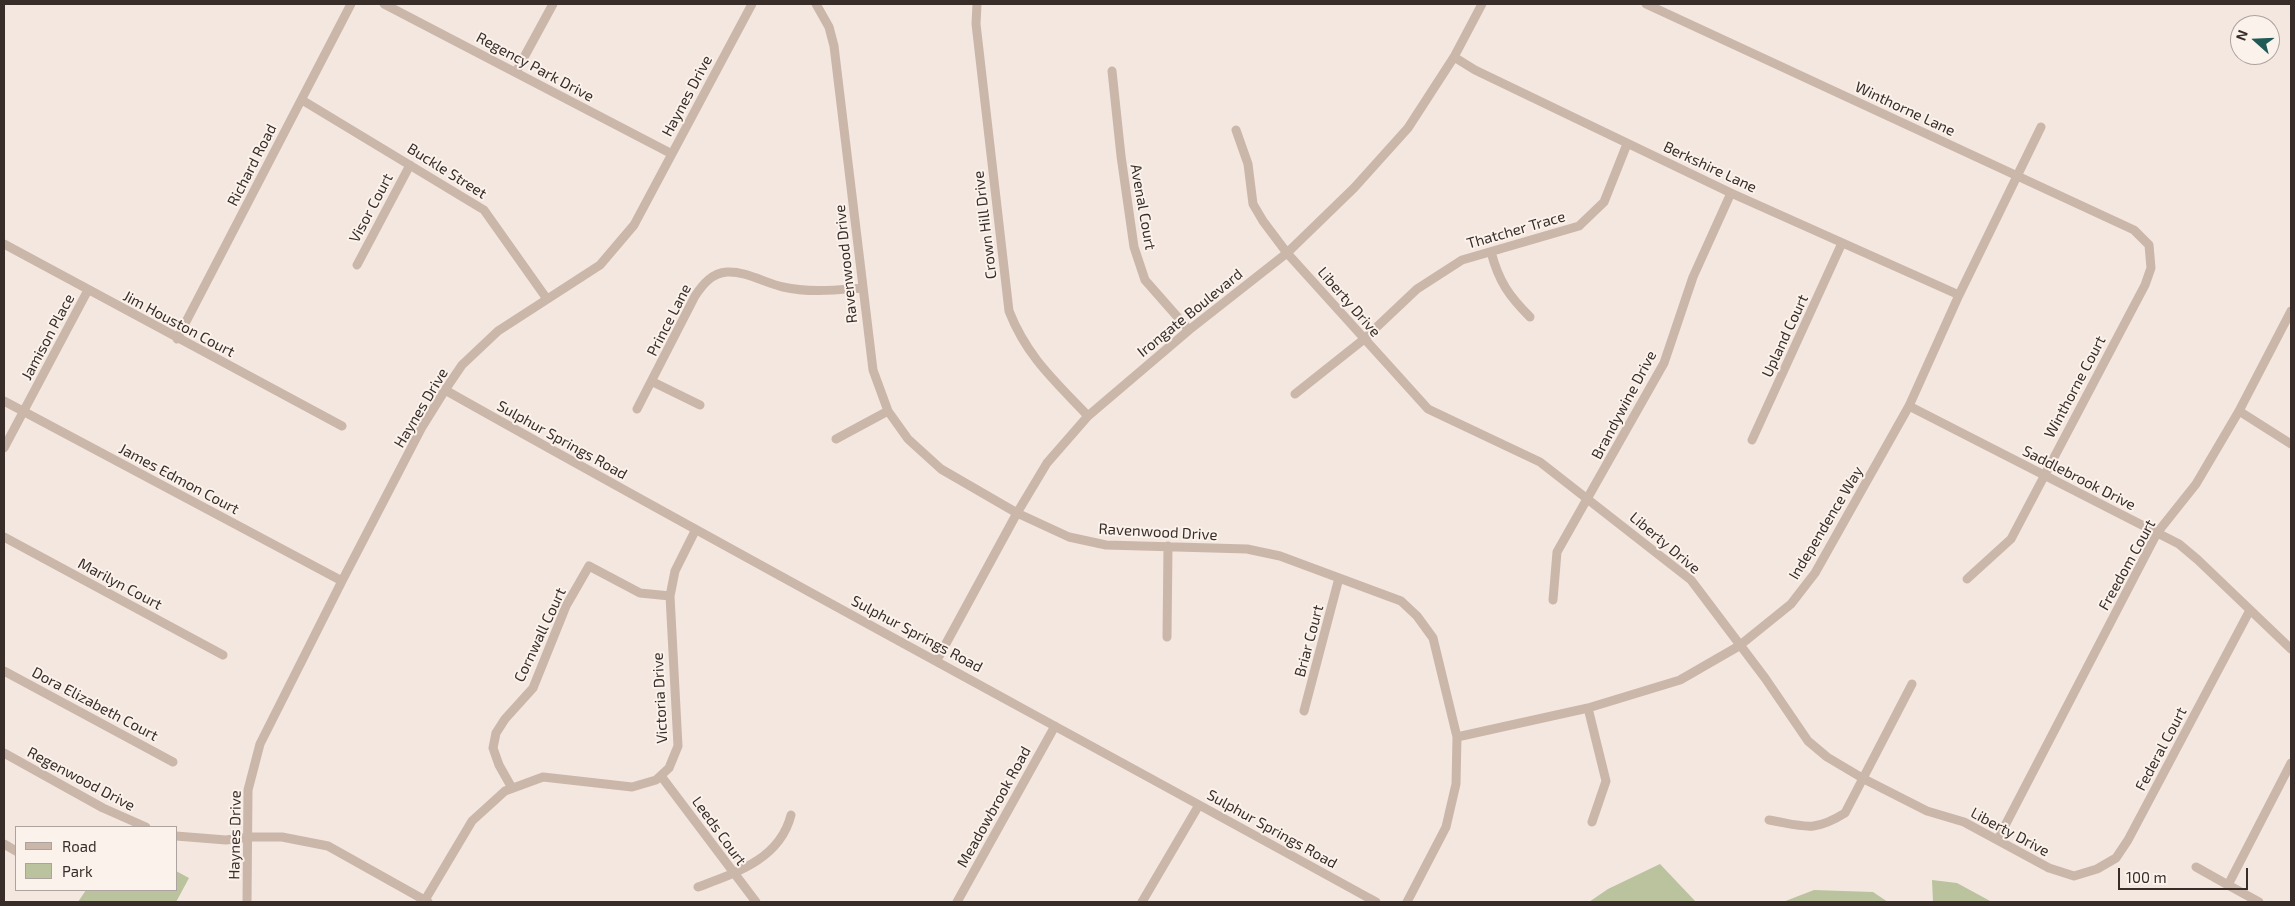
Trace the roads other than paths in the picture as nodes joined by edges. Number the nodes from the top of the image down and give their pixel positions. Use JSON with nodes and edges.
{"nodes":[{"id":1,"x":351,"y":4,"type":"edge"},
{"id":2,"x":384,"y":4,"type":"edge"},
{"id":3,"x":553,"y":4,"type":"edge"},
{"id":4,"x":752,"y":4,"type":"edge"},
{"id":5,"x":816,"y":4,"type":"edge"},
{"id":6,"x":977,"y":4,"type":"edge"},
{"id":7,"x":1482,"y":4,"type":"edge"},
{"id":8,"x":1646,"y":4,"type":"edge"},
{"id":9,"x":1454,"y":57,"type":"junction"},
{"id":10,"x":1112,"y":71,"type":"dead end"},
{"id":11,"x":516,"y":72,"type":"junction"},
{"id":12,"x":302,"y":100,"type":"junction"},
{"id":13,"x":2041,"y":127,"type":"dead end"},
{"id":14,"x":1236,"y":130,"type":"dead end"},
{"id":15,"x":1627,"y":144,"type":"junction"},
{"id":16,"x":672,"y":154,"type":"junction"},
{"id":17,"x":410,"y":165,"type":"junction"},
{"id":18,"x":2016,"y":176,"type":"junction"},
{"id":19,"x":1731,"y":193,"type":"junction"},
{"id":20,"x":1842,"y":243,"type":"junction"},
{"id":21,"x":4,"y":244,"type":"edge"},
{"id":22,"x":2149,"y":245,"type":"joint"},
{"id":23,"x":1491,"y":252,"type":"junction"},
{"id":24,"x":1287,"y":254,"type":"junction"},
{"id":25,"x":357,"y":265,"type":"dead end"},
{"id":26,"x":863,"y":288,"type":"junction"},
{"id":27,"x":88,"y":290,"type":"junction"},
{"id":28,"x":1959,"y":295,"type":"junction"},
{"id":29,"x":547,"y":299,"type":"junction"},
{"id":30,"x":2291,"y":311,"type":"edge"},
{"id":31,"x":1530,"y":318,"type":"dead end"},
{"id":32,"x":1189,"y":330,"type":"junction"},
{"id":33,"x":177,"y":339,"type":"junction"},
{"id":34,"x":1363,"y":340,"type":"junction"},
{"id":35,"x":653,"y":382,"type":"junction"},
{"id":36,"x":445,"y":390,"type":"junction"},
{"id":37,"x":1295,"y":394,"type":"dead end"},
{"id":38,"x":4,"y":401,"type":"edge"},
{"id":39,"x":700,"y":405,"type":"dead end"},
{"id":40,"x":1910,"y":406,"type":"junction"},
{"id":41,"x":637,"y":409,"type":"dead end"},
{"id":42,"x":888,"y":411,"type":"junction"},
{"id":43,"x":2239,"y":411,"type":"junction"},
{"id":44,"x":24,"y":412,"type":"junction"},
{"id":45,"x":1088,"y":416,"type":"junction"},
{"id":46,"x":342,"y":426,"type":"dead end"},
{"id":47,"x":836,"y":438,"type":"dead end"},
{"id":48,"x":1752,"y":440,"type":"dead end"},
{"id":49,"x":2291,"y":444,"type":"edge"},
{"id":50,"x":4,"y":448,"type":"edge"},
{"id":51,"x":2044,"y":476,"type":"junction"},
{"id":52,"x":1588,"y":499,"type":"junction"},
{"id":53,"x":1017,"y":513,"type":"junction"},
{"id":54,"x":695,"y":531,"type":"junction"},
{"id":55,"x":2157,"y":533,"type":"junction"},
{"id":56,"x":4,"y":538,"type":"edge"},
{"id":57,"x":1168,"y":546,"type":"junction"},
{"id":58,"x":1339,"y":578,"type":"junction"},
{"id":59,"x":1967,"y":579,"type":"dead end"},
{"id":60,"x":342,"y":581,"type":"junction"},
{"id":61,"x":670,"y":596,"type":"junction"},
{"id":62,"x":1553,"y":600,"type":"dead end"},
{"id":63,"x":2250,"y":610,"type":"junction"},
{"id":64,"x":1167,"y":637,"type":"dead end"},
{"id":65,"x":1739,"y":646,"type":"junction"},
{"id":66,"x":2291,"y":649,"type":"edge"},
{"id":67,"x":223,"y":655,"type":"dead end"},
{"id":68,"x":937,"y":660,"type":"junction"},
{"id":69,"x":4,"y":671,"type":"edge"},
{"id":70,"x":1912,"y":684,"type":"dead end"},
{"id":71,"x":1588,"y":708,"type":"junction"},
{"id":72,"x":1304,"y":711,"type":"dead end"},
{"id":73,"x":1055,"y":726,"type":"junction"},
{"id":74,"x":1457,"y":737,"type":"junction"},
{"id":75,"x":4,"y":754,"type":"edge"},
{"id":76,"x":174,"y":762,"type":"dead end"},
{"id":77,"x":2291,"y":764,"type":"edge"},
{"id":78,"x":661,"y":776,"type":"junction"},
{"id":79,"x":1864,"y":779,"type":"junction"},
{"id":80,"x":512,"y":788,"type":"junction"},
{"id":81,"x":1199,"y":805,"type":"junction"},
{"id":82,"x":791,"y":815,"type":"dead end"},
{"id":83,"x":1769,"y":820,"type":"dead end"},
{"id":84,"x":1592,"y":822,"type":"dead end"},
{"id":85,"x":144,"y":826,"type":"edge"},
{"id":86,"x":178,"y":836,"type":"edge"},
{"id":87,"x":248,"y":837,"type":"junction"},
{"id":88,"x":1998,"y":839,"type":"junction"},
{"id":89,"x":4,"y":844,"type":"edge"},
{"id":90,"x":15,"y":851,"type":"edge"},
{"id":91,"x":2196,"y":867,"type":"dead end"},
{"id":92,"x":733,"y":874,"type":"junction"},
{"id":93,"x":2074,"y":876,"type":"joint"},
{"id":94,"x":2228,"y":885,"type":"junction"},
{"id":95,"x":698,"y":887,"type":"dead end"},
{"id":96,"x":427,"y":901,"type":"edge"},
{"id":97,"x":247,"y":902,"type":"edge"},
{"id":98,"x":756,"y":902,"type":"edge"},
{"id":99,"x":957,"y":902,"type":"edge"},
{"id":100,"x":1142,"y":902,"type":"edge"},
{"id":101,"x":1376,"y":902,"type":"edge"},
{"id":102,"x":1407,"y":902,"type":"edge"},
{"id":103,"x":2259,"y":902,"type":"edge"}],
"edges":[{"from":1,"to":12,"type":"street","name":"Richard Road"},
{"from":2,"to":11,"type":"street","name":"Regency Park Drive"},
{"from":3,"to":11,"type":"street"},
{"from":4,"to":16,"type":"street","name":"Haynes Drive"},
{"from":5,"to":26,"type":"street","name":"Ravenwood Drive"},
{"from":6,"to":45,"type":"street","name":"Crown Hill Drive"},
{"from":7,"to":9,"type":"street","name":"Irongate Boulevard"},
{"from":8,"to":18,"type":"street","name":"Winthorne Lane"},
{"from":9,"to":15,"type":"street","name":"Berkshire Lane"},
{"from":9,"to":24,"type":"street","name":"Irongate Boulevard"},
{"from":10,"to":32,"type":"street","name":"Avenal Court"},
{"from":11,"to":16,"type":"street","name":"Regency Park Drive"},
{"from":12,"to":17,"type":"street","name":"Buckle Street"},
{"from":12,"to":33,"type":"street","name":"Richard Road"},
{"from":13,"to":18,"type":"street","name":"Independence Way"},
{"from":14,"to":24,"type":"street","name":"Liberty Drive"},
{"from":15,"to":19,"type":"street","name":"Berkshire Lane"},
{"from":15,"to":23,"type":"street","name":"Thatcher Trace"},
{"from":16,"to":29,"type":"street","name":"Haynes Drive"},
{"from":17,"to":25,"type":"street","name":"Visor Court"},
{"from":17,"to":29,"type":"street","name":"Buckle Street"},
{"from":18,"to":22,"type":"street","name":"Winthorne Lane"},
{"from":18,"to":28,"type":"street","name":"Independence Way"},
{"from":19,"to":20,"type":"street","name":"Berkshire Lane"},
{"from":19,"to":52,"type":"street","name":"Brandywine Drive"},
{"from":20,"to":28,"type":"street","name":"Berkshire Lane"},
{"from":20,"to":48,"type":"street","name":"Upland Court"},
{"from":21,"to":27,"type":"street","name":"Jim Houston Court"},
{"from":22,"to":51,"type":"street","name":"Winthorne Court"},
{"from":23,"to":31,"type":"street"},
{"from":23,"to":34,"type":"street","name":"Thatcher Trace"},
{"from":24,"to":32,"type":"street","name":"Irongate Boulevard"},
{"from":24,"to":34,"type":"street","name":"Liberty Drive"},
{"from":26,"to":35,"type":"street","name":"Prince Lane"},
{"from":26,"to":42,"type":"street","name":"Ravenwood Drive"},
{"from":27,"to":33,"type":"street","name":"Jim Houston Court"},
{"from":27,"to":44,"type":"street","name":"Jamison Place"},
{"from":28,"to":40,"type":"street","name":"Independence Way"},
{"from":29,"to":36,"type":"street","name":"Haynes Drive"},
{"from":30,"to":43,"type":"street","name":"Freedom Court"},
{"from":32,"to":45,"type":"street","name":"Irongate Boulevard"},
{"from":33,"to":46,"type":"street","name":"Jim Houston Court"},
{"from":34,"to":37,"type":"street","name":"Thatcher Trace"},
{"from":34,"to":52,"type":"street","name":"Liberty Drive"},
{"from":35,"to":39,"type":"street"},
{"from":35,"to":41,"type":"street","name":"Prince Lane"},
{"from":36,"to":54,"type":"street","name":"Sulphur Springs Road"},
{"from":36,"to":60,"type":"street","name":"Haynes Drive"},
{"from":38,"to":44,"type":"street","name":"James Edmon Court"},
{"from":40,"to":51,"type":"street","name":"Saddlebrook Drive"},
{"from":40,"to":65,"type":"street","name":"Independence Way"},
{"from":42,"to":47,"type":"street"},
{"from":42,"to":53,"type":"street","name":"Ravenwood Drive"},
{"from":43,"to":49,"type":"street"},
{"from":43,"to":55,"type":"street","name":"Freedom Court"},
{"from":44,"to":50,"type":"street","name":"Jamison Place"},
{"from":44,"to":60,"type":"street","name":"James Edmon Court"},
{"from":45,"to":53,"type":"street","name":"Irongate Boulevard"},
{"from":51,"to":55,"type":"street","name":"Saddlebrook Drive"},
{"from":51,"to":59,"type":"street","name":"Winthorne Court"},
{"from":52,"to":62,"type":"street","name":"Brandywine Drive"},
{"from":52,"to":65,"type":"street","name":"Liberty Drive"},
{"from":53,"to":57,"type":"street","name":"Ravenwood Drive"},
{"from":53,"to":68,"type":"street","name":"Irongate Boulevard"},
{"from":54,"to":61,"type":"street","name":"Victoria Drive"},
{"from":54,"to":68,"type":"street","name":"Sulphur Springs Road"},
{"from":55,"to":63,"type":"street","name":"Saddlebrook Drive"},
{"from":55,"to":88,"type":"street","name":"Freedom Court"},
{"from":56,"to":67,"type":"street","name":"Marilyn Court"},
{"from":57,"to":58,"type":"street","name":"Ravenwood Drive"},
{"from":57,"to":64,"type":"street"},
{"from":58,"to":72,"type":"street","name":"Briar Court"},
{"from":58,"to":74,"type":"street","name":"Ravenwood Drive"},
{"from":60,"to":87,"type":"street","name":"Haynes Drive"},
{"from":61,"to":78,"type":"street","name":"Victoria Drive"},
{"from":61,"to":80,"type":"street","name":"Cornwall Court"},
{"from":63,"to":66,"type":"street","name":"Saddlebrook Drive"},
{"from":63,"to":93,"type":"street","name":"Federal Court"},
{"from":65,"to":71,"type":"street","name":"Independence Way"},
{"from":65,"to":79,"type":"street","name":"Liberty Drive"},
{"from":68,"to":73,"type":"street","name":"Sulphur Springs Road"},
{"from":69,"to":76,"type":"street","name":"Dora Elizabeth Court"},
{"from":70,"to":79,"type":"street"},
{"from":71,"to":74,"type":"street","name":"Independence Way"},
{"from":71,"to":84,"type":"street"},
{"from":73,"to":81,"type":"street","name":"Sulphur Springs Road"},
{"from":73,"to":99,"type":"street","name":"Meadowbrook Road"},
{"from":74,"to":102,"type":"street","name":"Ravenwood Drive"},
{"from":75,"to":85,"type":"street","name":"Regenwood Drive"},
{"from":77,"to":94,"type":"street"},
{"from":78,"to":80,"type":"street"},
{"from":78,"to":92,"type":"street","name":"Leeds Court"},
{"from":79,"to":83,"type":"street"},
{"from":79,"to":88,"type":"street","name":"Liberty Drive"},
{"from":80,"to":96,"type":"street"},
{"from":81,"to":100,"type":"street"},
{"from":81,"to":101,"type":"street","name":"Sulphur Springs Road"},
{"from":82,"to":92,"type":"street"},
{"from":86,"to":87,"type":"street"},
{"from":87,"to":96,"type":"street"},
{"from":87,"to":97,"type":"street","name":"Haynes Drive"},
{"from":88,"to":93,"type":"street","name":"Liberty Drive"},
{"from":89,"to":90,"type":"street"},
{"from":91,"to":94,"type":"street"},
{"from":92,"to":95,"type":"street"},
{"from":92,"to":98,"type":"street","name":"Leeds Court"},
{"from":94,"to":103,"type":"street"}]}
